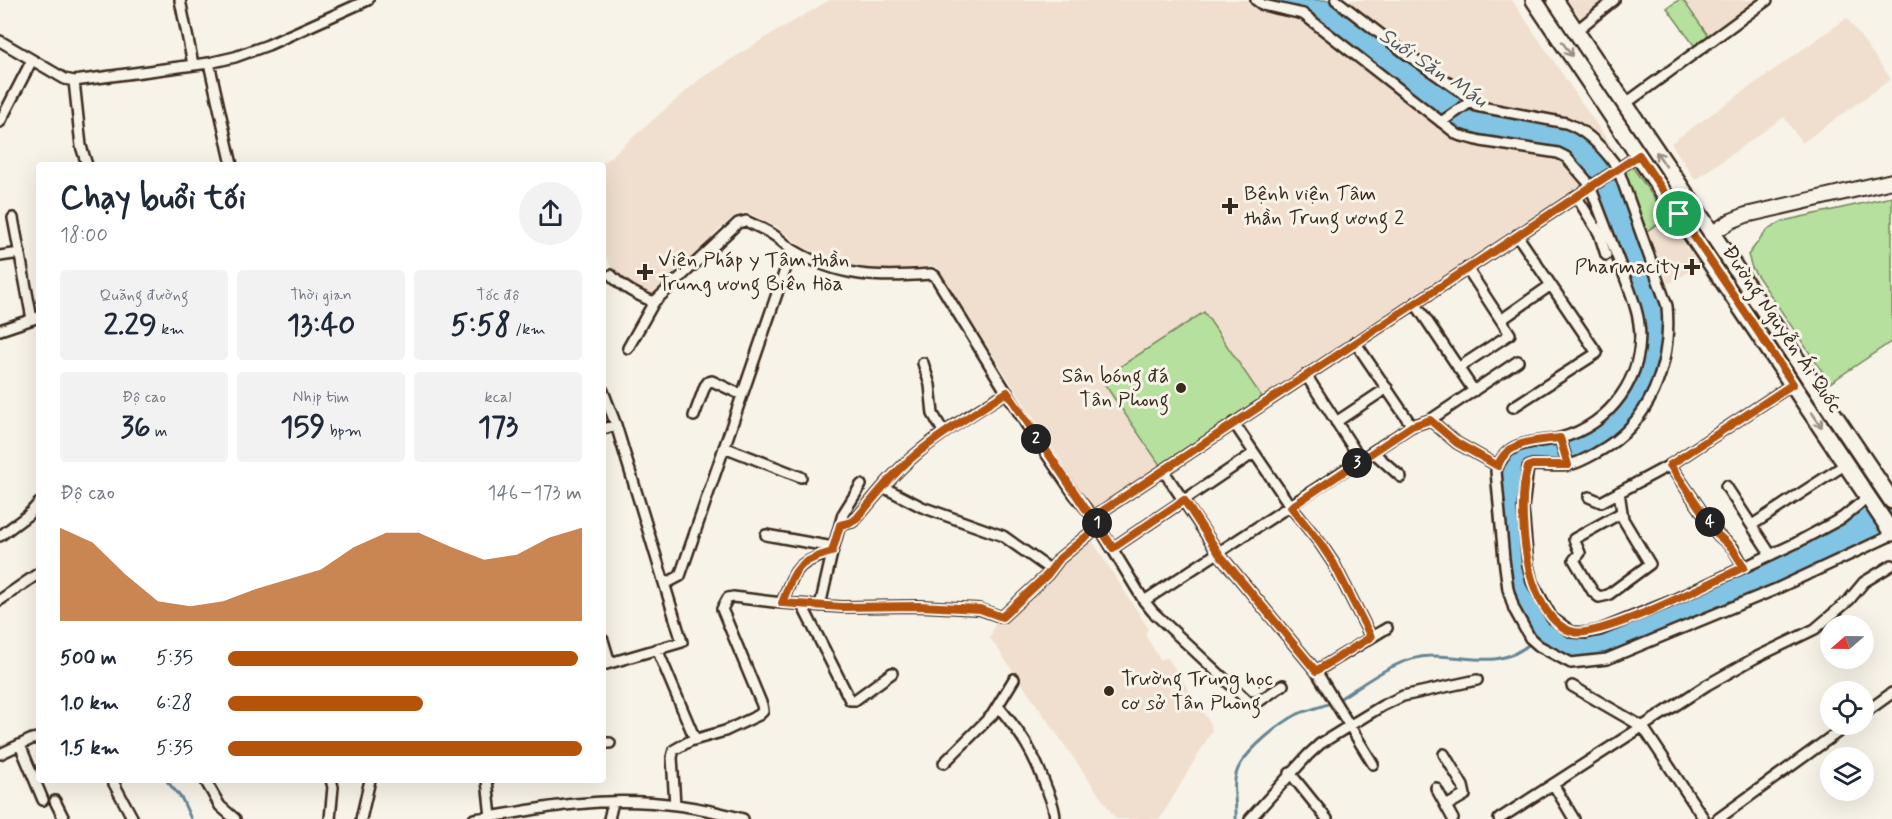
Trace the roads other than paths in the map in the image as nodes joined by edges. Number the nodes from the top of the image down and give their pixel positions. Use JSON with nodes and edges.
{"nodes":[{"id":1,"x":180,"y":0,"type":"edge"},
{"id":2,"x":368,"y":0,"type":"edge"},
{"id":3,"x":1256,"y":0,"type":"edge"},
{"id":4,"x":1336,"y":0,"type":"edge"},
{"id":5,"x":1534,"y":0,"type":"edge"},
{"id":6,"x":1555,"y":0,"type":"edge"},
{"id":7,"x":1614,"y":0,"type":"edge"},
{"id":8,"x":1767,"y":0,"type":"edge"},
{"id":9,"x":1576,"y":31,"type":"junction"},
{"id":10,"x":0,"y":41,"type":"edge"},
{"id":11,"x":32,"y":60,"type":"junction"},
{"id":12,"x":209,"y":63,"type":"junction"},
{"id":13,"x":193,"y":64,"type":"junction"},
{"id":14,"x":74,"y":81,"type":"junction"},
{"id":15,"x":1472,"y":100,"type":"junction"},
{"id":16,"x":1625,"y":104,"type":"junction"},
{"id":17,"x":0,"y":122,"type":"edge"},
{"id":18,"x":1441,"y":122,"type":"junction"},
{"id":19,"x":1639,"y":155,"type":"junction"},
{"id":20,"x":86,"y":162,"type":"edge"},
{"id":21,"x":231,"y":162,"type":"edge"},
{"id":22,"x":1616,"y":166,"type":"junction"},
{"id":23,"x":1892,"y":181,"type":"edge"},
{"id":24,"x":1588,"y":183,"type":"junction"},
{"id":25,"x":1576,"y":196,"type":"junction"},
{"id":26,"x":13,"y":218,"type":"dead end"},
{"id":27,"x":1517,"y":235,"type":"junction"},
{"id":28,"x":1705,"y":238,"type":"junction"},
{"id":29,"x":792,"y":250,"type":"junction"},
{"id":30,"x":20,"y":253,"type":"junction"},
{"id":31,"x":1606,"y":255,"type":"dead end"},
{"id":32,"x":0,"y":256,"type":"edge"},
{"id":33,"x":1467,"y":268,"type":"junction"},
{"id":34,"x":611,"y":275,"type":"dead end"},
{"id":35,"x":1551,"y":285,"type":"junction"},
{"id":36,"x":654,"y":302,"type":"junction"},
{"id":37,"x":1415,"y":303,"type":"junction"},
{"id":38,"x":36,"y":318,"type":"edge"},
{"id":39,"x":1501,"y":320,"type":"junction"},
{"id":40,"x":0,"y":330,"type":"edge"},
{"id":41,"x":1355,"y":342,"type":"junction"},
{"id":42,"x":628,"y":348,"type":"dead end"},
{"id":43,"x":1518,"y":361,"type":"dead end"},
{"id":44,"x":923,"y":363,"type":"dead end"},
{"id":45,"x":1458,"y":368,"type":"junction"},
{"id":46,"x":1306,"y":375,"type":"junction"},
{"id":47,"x":1793,"y":384,"type":"junction"},
{"id":48,"x":1387,"y":388,"type":"junction"},
{"id":49,"x":1474,"y":391,"type":"junction"},
{"id":50,"x":1007,"y":392,"type":"junction"},
{"id":51,"x":742,"y":395,"type":"junction"},
{"id":52,"x":606,"y":399,"type":"edge"},
{"id":53,"x":1513,"y":407,"type":"dead end"},
{"id":54,"x":694,"y":416,"type":"dead end"},
{"id":55,"x":1430,"y":420,"type":"junction"},
{"id":56,"x":1336,"y":422,"type":"junction"},
{"id":57,"x":1234,"y":423,"type":"junction"},
{"id":58,"x":616,"y":425,"type":"junction"},
{"id":59,"x":1412,"y":426,"type":"junction"},
{"id":60,"x":606,"y":428,"type":"edge"},
{"id":61,"x":944,"y":433,"type":"junction"},
{"id":62,"x":1560,"y":438,"type":"junction"},
{"id":63,"x":724,"y":447,"type":"junction"},
{"id":64,"x":1373,"y":452,"type":"junction"},
{"id":65,"x":1254,"y":453,"type":"junction"},
{"id":66,"x":1361,"y":460,"type":"junction"},
{"id":67,"x":1846,"y":464,"type":"junction"},
{"id":68,"x":1568,"y":465,"type":"junction"},
{"id":69,"x":1670,"y":465,"type":"junction"},
{"id":70,"x":1498,"y":466,"type":"junction"},
{"id":71,"x":1163,"y":470,"type":"junction"},
{"id":72,"x":801,"y":477,"type":"dead end"},
{"id":73,"x":1401,"y":477,"type":"dead end"},
{"id":74,"x":861,"y":485,"type":"dead end"},
{"id":75,"x":1726,"y":486,"type":"dead end"},
{"id":76,"x":883,"y":487,"type":"junction"},
{"id":77,"x":1619,"y":492,"type":"junction"},
{"id":78,"x":1588,"y":497,"type":"dead end"},
{"id":79,"x":1868,"y":497,"type":"junction"},
{"id":80,"x":1184,"y":500,"type":"junction"},
{"id":81,"x":1892,"y":501,"type":"edge"},
{"id":82,"x":36,"y":506,"type":"edge"},
{"id":83,"x":1291,"y":507,"type":"junction"},
{"id":84,"x":1621,"y":513,"type":"junction"},
{"id":85,"x":1093,"y":517,"type":"junction"},
{"id":86,"x":840,"y":525,"type":"junction"},
{"id":87,"x":1752,"y":525,"type":"junction"},
{"id":88,"x":1099,"y":526,"type":"junction"},
{"id":89,"x":1892,"y":534,"type":"edge"},
{"id":90,"x":766,"y":535,"type":"dead end"},
{"id":91,"x":0,"y":536,"type":"edge"},
{"id":92,"x":1113,"y":548,"type":"junction"},
{"id":93,"x":832,"y":550,"type":"junction"},
{"id":94,"x":1219,"y":553,"type":"junction"},
{"id":95,"x":1771,"y":555,"type":"junction"},
{"id":96,"x":1892,"y":566,"type":"edge"},
{"id":97,"x":1744,"y":567,"type":"junction"},
{"id":98,"x":1051,"y":570,"type":"junction"},
{"id":99,"x":36,"y":575,"type":"edge"},
{"id":100,"x":665,"y":584,"type":"junction"},
{"id":101,"x":0,"y":600,"type":"edge"},
{"id":102,"x":1144,"y":601,"type":"junction"},
{"id":103,"x":782,"y":603,"type":"junction"},
{"id":104,"x":802,"y":605,"type":"junction"},
{"id":105,"x":820,"y":606,"type":"junction"},
{"id":106,"x":1387,"y":628,"type":"dead end"},
{"id":107,"x":1371,"y":637,"type":"junction"},
{"id":108,"x":657,"y":649,"type":"junction"},
{"id":109,"x":606,"y":664,"type":"edge"},
{"id":110,"x":1316,"y":671,"type":"junction"},
{"id":111,"x":892,"y":673,"type":"dead end"},
{"id":112,"x":1014,"y":679,"type":"dead end"},
{"id":113,"x":1477,"y":680,"type":"dead end"},
{"id":114,"x":1283,"y":686,"type":"dead end"},
{"id":115,"x":1572,"y":686,"type":"dead end"},
{"id":116,"x":1892,"y":693,"type":"edge"},
{"id":117,"x":998,"y":705,"type":"junction"},
{"id":118,"x":1874,"y":706,"type":"edge"},
{"id":119,"x":1349,"y":726,"type":"junction"},
{"id":120,"x":1643,"y":727,"type":"junction"},
{"id":121,"x":1834,"y":735,"type":"edge"},
{"id":122,"x":36,"y":739,"type":"edge"},
{"id":123,"x":695,"y":739,"type":"junction"},
{"id":124,"x":20,"y":745,"type":"junction"},
{"id":125,"x":0,"y":754,"type":"edge"},
{"id":126,"x":1444,"y":754,"type":"dead end"},
{"id":127,"x":944,"y":762,"type":"dead end"},
{"id":128,"x":1372,"y":764,"type":"dead end"},
{"id":129,"x":1290,"y":774,"type":"junction"},
{"id":130,"x":36,"y":782,"type":"edge"},
{"id":131,"x":37,"y":783,"type":"edge"},
{"id":132,"x":114,"y":783,"type":"edge"},
{"id":133,"x":207,"y":783,"type":"edge"},
{"id":134,"x":332,"y":783,"type":"edge"},
{"id":135,"x":369,"y":783,"type":"edge"},
{"id":136,"x":487,"y":783,"type":"edge"},
{"id":137,"x":1553,"y":784,"type":"junction"},
{"id":138,"x":1436,"y":788,"type":"dead end"},
{"id":139,"x":44,"y":800,"type":"dead end"},
{"id":140,"x":55,"y":801,"type":"dead end"},
{"id":141,"x":613,"y":801,"type":"junction"},
{"id":142,"x":675,"y":805,"type":"junction"},
{"id":143,"x":1446,"y":806,"type":"junction"},
{"id":144,"x":491,"y":817,"type":"junction"},
{"id":145,"x":64,"y":819,"type":"edge"},
{"id":146,"x":133,"y":819,"type":"edge"},
{"id":147,"x":235,"y":819,"type":"edge"},
{"id":148,"x":330,"y":819,"type":"edge"},
{"id":149,"x":361,"y":819,"type":"edge"},
{"id":150,"x":474,"y":819,"type":"edge"},
{"id":151,"x":609,"y":819,"type":"edge"},
{"id":152,"x":743,"y":819,"type":"edge"},
{"id":153,"x":1055,"y":819,"type":"edge"},
{"id":154,"x":1250,"y":819,"type":"edge"},
{"id":155,"x":1327,"y":819,"type":"edge"},
{"id":156,"x":1453,"y":819,"type":"edge"},
{"id":157,"x":1499,"y":819,"type":"edge"},
{"id":158,"x":1574,"y":819,"type":"edge"},
{"id":159,"x":1704,"y":819,"type":"edge"},
{"id":160,"x":1718,"y":819,"type":"edge"}],
"edges":[{"from":1,"to":13,"type":"street"},
{"from":2,"to":12,"type":"street"},
{"from":3,"to":18,"type":"street"},
{"from":4,"to":15,"type":"street"},
{"from":5,"to":19,"type":"main road","name":"Đường Nguyễn Ái Quốc","one_way":true},
{"from":6,"to":9,"type":"main road","name":"Đường Nguyễn Ái Quốc"},
{"from":7,"to":9,"type":"street"},
{"from":8,"to":16,"type":"street"},
{"from":9,"to":16,"type":"main road","name":"Đường Nguyễn Ái Quốc"},
{"from":10,"to":11,"type":"street"},
{"from":11,"to":14,"type":"street"},
{"from":11,"to":17,"type":"street"},
{"from":12,"to":13,"type":"street"},
{"from":12,"to":21,"type":"street"},
{"from":13,"to":14,"type":"street"},
{"from":14,"to":20,"type":"street"},
{"from":15,"to":18,"type":"street"},
{"from":15,"to":22,"type":"street"},
{"from":28,"to":16,"type":"main road","name":"Đường Nguyễn Ái Quốc","one_way":true},
{"from":18,"to":24,"type":"street"},
{"from":19,"to":22,"type":"street"},
{"from":19,"to":28,"type":"main road","name":"Đường Nguyễn Ái Quốc"},
{"from":22,"to":24,"type":"street"},
{"from":22,"to":68,"type":"street"},
{"from":23,"to":28,"type":"main road"},
{"from":24,"to":25,"type":"street"},
{"from":24,"to":62,"type":"street"},
{"from":25,"to":27,"type":"street"},
{"from":25,"to":31,"type":"street"},
{"from":26,"to":30,"type":"street"},
{"from":27,"to":33,"type":"street"},
{"from":27,"to":35,"type":"street"},
{"from":28,"to":47,"type":"main road","name":"Đường Nguyễn Ái Quốc"},
{"from":28,"to":81,"type":"main road","name":"Đường Nguyễn Ái Quốc"},
{"from":29,"to":36,"type":"street"},
{"from":29,"to":50,"type":"street"},
{"from":29,"to":51,"type":"street"},
{"from":30,"to":32,"type":"street"},
{"from":30,"to":38,"type":"street"},
{"from":33,"to":37,"type":"street"},
{"from":33,"to":39,"type":"street"},
{"from":34,"to":36,"type":"street"},
{"from":35,"to":39,"type":"street"},
{"from":35,"to":53,"type":"street"},
{"from":36,"to":42,"type":"street"},
{"from":37,"to":41,"type":"street"},
{"from":37,"to":45,"type":"street"},
{"from":38,"to":40,"type":"street"},
{"from":39,"to":45,"type":"street"},
{"from":41,"to":46,"type":"street"},
{"from":41,"to":48,"type":"street"},
{"from":43,"to":49,"type":"street"},
{"from":44,"to":61,"type":"street"},
{"from":45,"to":49,"type":"street"},
{"from":46,"to":56,"type":"street"},
{"from":46,"to":57,"type":"street"},
{"from":47,"to":67,"type":"main road","name":"Đường Nguyễn Ái Quốc","one_way":true},
{"from":47,"to":69,"type":"street"},
{"from":48,"to":56,"type":"street"},
{"from":48,"to":59,"type":"street"},
{"from":49,"to":55,"type":"street"},
{"from":50,"to":61,"type":"street"},
{"from":50,"to":85,"type":"street"},
{"from":51,"to":54,"type":"street"},
{"from":51,"to":63,"type":"street"},
{"from":52,"to":58,"type":"street"},
{"from":55,"to":59,"type":"street"},
{"from":55,"to":70,"type":"street"},
{"from":56,"to":66,"type":"street"},
{"from":57,"to":65,"type":"street"},
{"from":57,"to":71,"type":"street"},
{"from":58,"to":60,"type":"street"},
{"from":58,"to":100,"type":"street"},
{"from":59,"to":64,"type":"street"},
{"from":61,"to":76,"type":"street"},
{"from":62,"to":68,"type":"street"},
{"from":62,"to":70,"type":"street"},
{"from":63,"to":72,"type":"street"},
{"from":63,"to":100,"type":"street"},
{"from":64,"to":66,"type":"street"},
{"from":64,"to":73,"type":"street"},
{"from":65,"to":80,"type":"street"},
{"from":65,"to":83,"type":"street"},
{"from":66,"to":83,"type":"street"},
{"from":67,"to":79,"type":"main road","name":"Đường Nguyễn Ái Quốc"},
{"from":67,"to":87,"type":"street"},
{"from":68,"to":97,"type":"street"},
{"from":69,"to":77,"type":"street"},
{"from":69,"to":97,"type":"street"},
{"from":70,"to":89,"type":"street"},
{"from":71,"to":80,"type":"street"},
{"from":71,"to":85,"type":"street"},
{"from":74,"to":86,"type":"street"},
{"from":75,"to":87,"type":"street"},
{"from":76,"to":86,"type":"street"},
{"from":76,"to":98,"type":"street"},
{"from":77,"to":78,"type":"street"},
{"from":77,"to":84,"type":"street"},
{"from":79,"to":89,"type":"main road","name":"Đường Nguyễn Ái Quốc"},
{"from":79,"to":95,"type":"street"},
{"from":80,"to":92,"type":"street"},
{"from":80,"to":94,"type":"street"},
{"from":82,"to":91,"type":"street"},
{"from":83,"to":94,"type":"street"},
{"from":83,"to":107,"type":"street"},
{"from":84,"to":84,"type":"street"},
{"from":85,"to":88,"type":"street"},
{"from":86,"to":93,"type":"street"},
{"from":87,"to":95,"type":"street"},
{"from":88,"to":92,"type":"street"},
{"from":88,"to":98,"type":"street"},
{"from":90,"to":93,"type":"street"},
{"from":92,"to":102,"type":"street"},
{"from":93,"to":103,"type":"street"},
{"from":93,"to":105,"type":"street"},
{"from":94,"to":102,"type":"street"},
{"from":94,"to":110,"type":"street"},
{"from":95,"to":97,"type":"street"},
{"from":96,"to":120,"type":"street"},
{"from":98,"to":105,"type":"street"},
{"from":99,"to":101,"type":"street"},
{"from":100,"to":108,"type":"street"},
{"from":102,"to":114,"type":"street"},
{"from":103,"to":104,"type":"street"},
{"from":103,"to":123,"type":"street"},
{"from":104,"to":105,"type":"street"},
{"from":104,"to":111,"type":"street"},
{"from":106,"to":107,"type":"street"},
{"from":107,"to":110,"type":"street"},
{"from":108,"to":109,"type":"street"},
{"from":108,"to":123,"type":"street"},
{"from":110,"to":119,"type":"street"},
{"from":112,"to":117,"type":"street"},
{"from":113,"to":119,"type":"street"},
{"from":115,"to":120,"type":"street"},
{"from":116,"to":118,"type":"street"},
{"from":117,"to":127,"type":"street"},
{"from":117,"to":153,"type":"street"},
{"from":119,"to":128,"type":"street"},
{"from":119,"to":129,"type":"street"},
{"from":120,"to":137,"type":"street"},
{"from":120,"to":159,"type":"street"},
{"from":121,"to":160,"type":"street"},
{"from":122,"to":124,"type":"street"},
{"from":123,"to":142,"type":"street"},
{"from":124,"to":125,"type":"street"},
{"from":124,"to":130,"type":"street"},
{"from":126,"to":143,"type":"street"},
{"from":129,"to":154,"type":"street"},
{"from":129,"to":155,"type":"street"},
{"from":131,"to":139,"type":"street"},
{"from":132,"to":146,"type":"street"},
{"from":133,"to":147,"type":"street"},
{"from":134,"to":148,"type":"street"},
{"from":135,"to":149,"type":"street"},
{"from":136,"to":144,"type":"street"},
{"from":137,"to":157,"type":"street"},
{"from":137,"to":158,"type":"street"},
{"from":138,"to":143,"type":"street"},
{"from":140,"to":145,"type":"street"},
{"from":141,"to":142,"type":"street"},
{"from":141,"to":144,"type":"street"},
{"from":141,"to":151,"type":"street"},
{"from":142,"to":152,"type":"street"},
{"from":143,"to":156,"type":"street"},
{"from":144,"to":150,"type":"street"}]}
